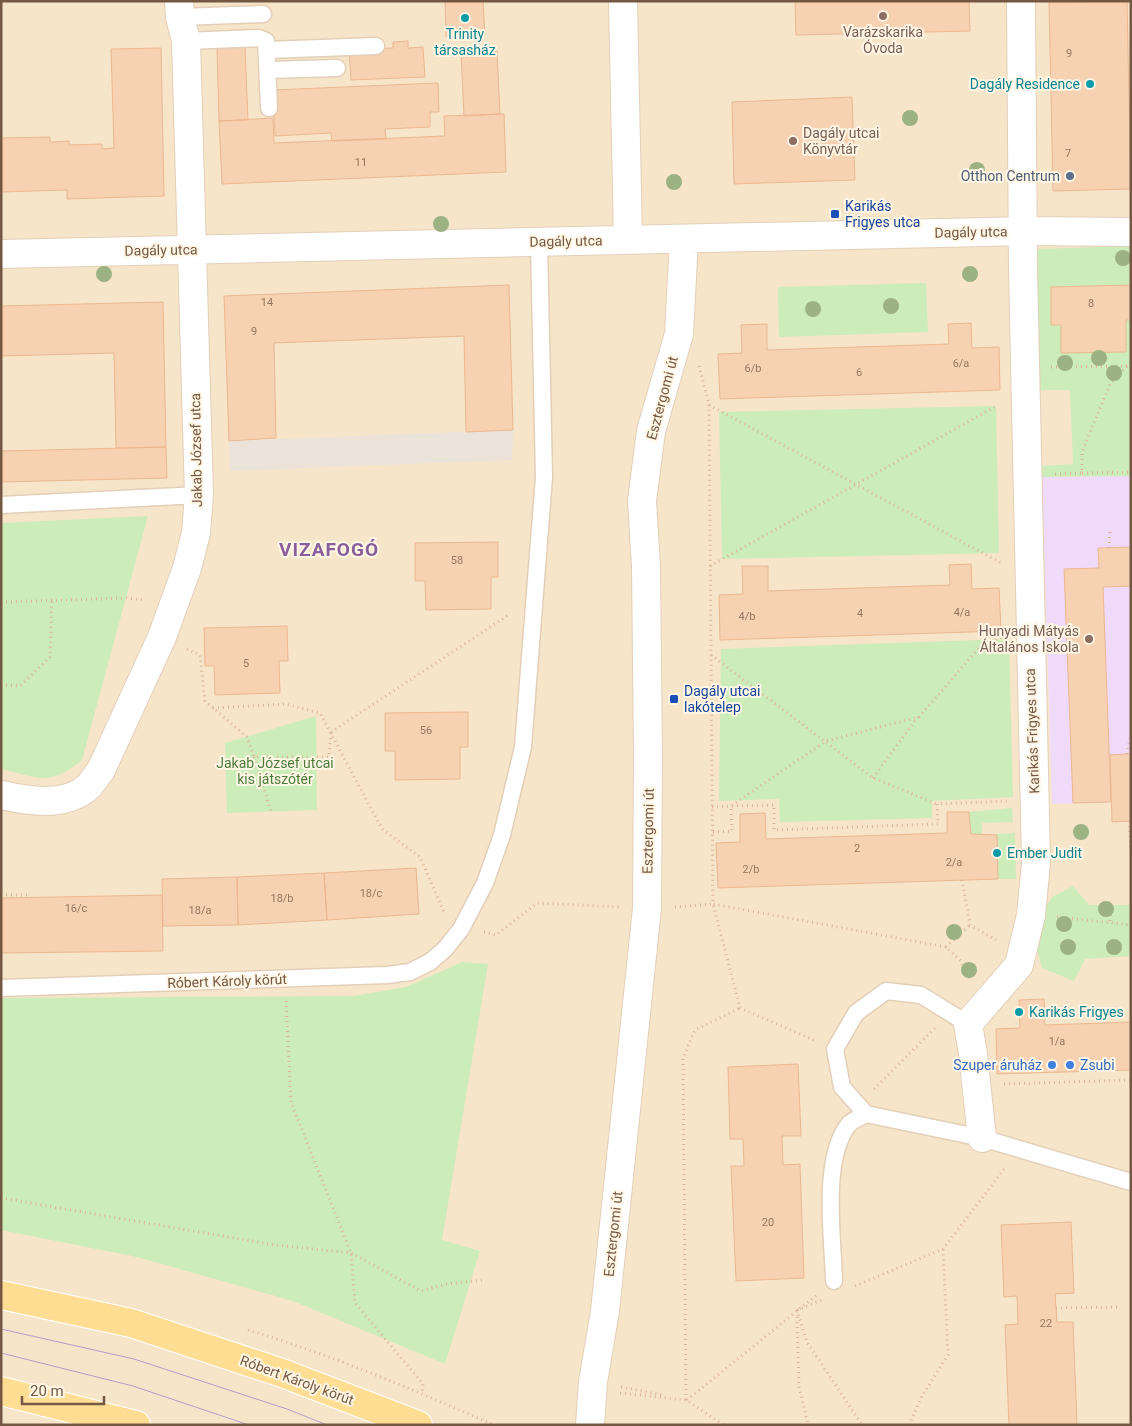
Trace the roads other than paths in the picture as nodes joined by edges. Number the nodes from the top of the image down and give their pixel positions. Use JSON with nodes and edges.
{"nodes":[{"id":1,"x":623,"y":1,"type":"edge"},
{"id":2,"x":1021,"y":1,"type":"edge"},
{"id":3,"x":263,"y":14,"type":"dead end"},
{"id":4,"x":182,"y":20,"type":"edge"},
{"id":5,"x":376,"y":46,"type":"dead end"},
{"id":6,"x":267,"y":50,"type":"junction"},
{"id":7,"x":337,"y":68,"type":"dead end"},
{"id":8,"x":268,"y":70,"type":"junction"},
{"id":9,"x":269,"y":108,"type":"dead end"},
{"id":10,"x":1024,"y":231,"type":"junction"},
{"id":11,"x":1131,"y":232,"type":"edge"},
{"id":12,"x":684,"y":239,"type":"junction"},
{"id":13,"x":628,"y":240,"type":"junction"},
{"id":14,"x":539,"y":242,"type":"junction"},
{"id":15,"x":193,"y":250,"type":"junction"},
{"id":16,"x":1,"y":254,"type":"edge"},
{"id":17,"x":198,"y":494,"type":"junction"},
{"id":18,"x":1,"y":505,"type":"edge"},
{"id":19,"x":1,"y":795,"type":"edge"},
{"id":20,"x":1,"y":988,"type":"edge"},
{"id":21,"x":968,"y":1024,"type":"junction"},
{"id":22,"x":866,"y":1114,"type":"junction"},
{"id":23,"x":982,"y":1138,"type":"junction"},
{"id":24,"x":1131,"y":1182,"type":"edge"},
{"id":25,"x":834,"y":1281,"type":"road end"},
{"id":26,"x":1,"y":1295,"type":"edge"},
{"id":27,"x":1,"y":1391,"type":"edge"},
{"id":28,"x":136,"y":1425,"type":"edge"},
{"id":29,"x":418,"y":1425,"type":"edge"},
{"id":30,"x":590,"y":1425,"type":"edge"}],
"edges":[{"from":1,"to":13,"type":"street"},
{"from":2,"to":10,"type":"street","name":"Karikás Frigyes utca"},
{"from":3,"to":4,"type":"lane"},
{"from":4,"to":6,"type":"lane"},
{"from":4,"to":15,"type":"street","name":"Jakab József utca"},
{"from":5,"to":6,"type":"lane"},
{"from":6,"to":8,"type":"lane"},
{"from":7,"to":8,"type":"lane"},
{"from":8,"to":9,"type":"lane"},
{"from":10,"to":11,"type":"street","name":"Dagály utca"},
{"from":10,"to":12,"type":"street","name":"Dagály utca"},
{"from":10,"to":21,"type":"street","name":"Karikás Frigyes utca"},
{"from":12,"to":13,"type":"street","name":"Dagály utca"},
{"from":12,"to":30,"type":"street","name":"Esztergomi út"},
{"from":13,"to":14,"type":"street","name":"Dagály utca"},
{"from":14,"to":15,"type":"street","name":"Dagály utca"},
{"from":14,"to":20,"type":"lane","name":"Róbert Károly körút"},
{"from":15,"to":16,"type":"street","name":"Dagály utca"},
{"from":15,"to":17,"type":"street","name":"Jakab József utca"},
{"from":17,"to":18,"type":"lane"},
{"from":17,"to":19,"type":"street","name":"Jakab József utca"},
{"from":21,"to":22,"type":"lane"},
{"from":21,"to":23,"type":"street"},
{"from":22,"to":23,"type":"lane"},
{"from":22,"to":25,"type":"lane"},
{"from":23,"to":24,"type":"lane"},
{"from":26,"to":29,"type":"main road","name":"Róbert Károly körút"},
{"from":27,"to":28,"type":"main road"}]}
